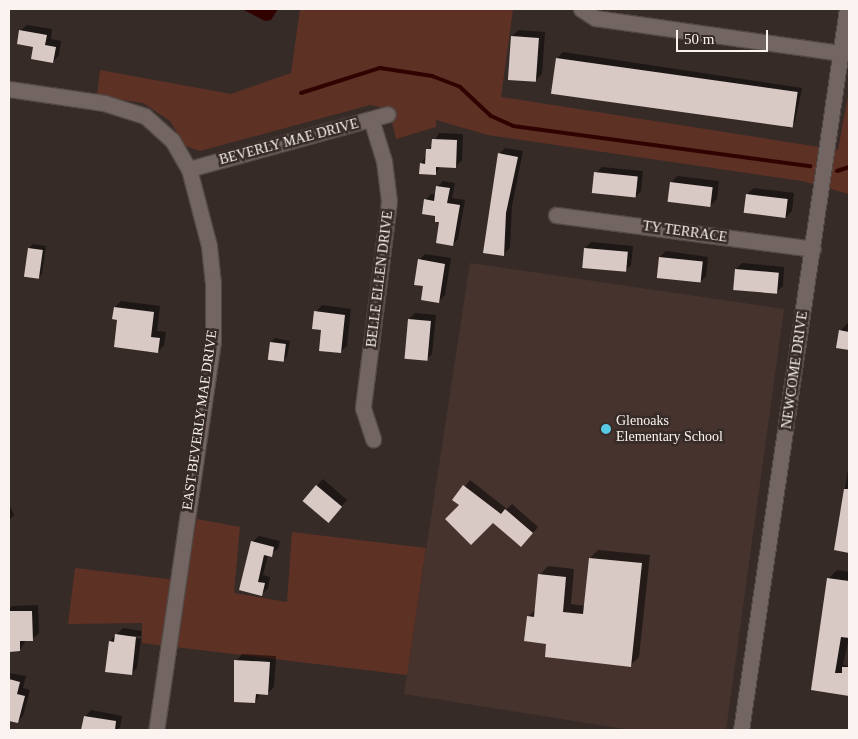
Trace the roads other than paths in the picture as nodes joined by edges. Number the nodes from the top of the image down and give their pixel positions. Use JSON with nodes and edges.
{"nodes":[{"id":1,"x":581,"y":9,"type":"edge"},
{"id":2,"x":848,"y":9,"type":"edge"},
{"id":3,"x":842,"y":53,"type":"junction"},
{"id":4,"x":9,"y":89,"type":"edge"},
{"id":5,"x":388,"y":114,"type":"dead end"},
{"id":6,"x":371,"y":119,"type":"junction"},
{"id":7,"x":189,"y":169,"type":"junction"},
{"id":8,"x":556,"y":215,"type":"dead end"},
{"id":9,"x":813,"y":249,"type":"junction"},
{"id":10,"x":373,"y":439,"type":"dead end"},
{"id":11,"x":156,"y":730,"type":"edge"},
{"id":12,"x":741,"y":730,"type":"edge"}],
"edges":[{"from":1,"to":3,"type":"street"},
{"from":2,"to":3,"type":"street","name":"NEWCOME DRIVE"},
{"from":3,"to":9,"type":"street","name":"NEWCOME DRIVE"},
{"from":4,"to":7,"type":"street","name":"EAST BEVERLY MAE DRIVE"},
{"from":5,"to":6,"type":"street","name":"BEVERLY MAE DRIVE"},
{"from":6,"to":7,"type":"street","name":"BEVERLY MAE DRIVE"},
{"from":6,"to":10,"type":"street","name":"BELLE ELLEN DRIVE"},
{"from":7,"to":11,"type":"street","name":"EAST BEVERLY MAE DRIVE"},
{"from":8,"to":9,"type":"street","name":"TY TERRACE"},
{"from":9,"to":12,"type":"street","name":"NEWCOME DRIVE"}]}
